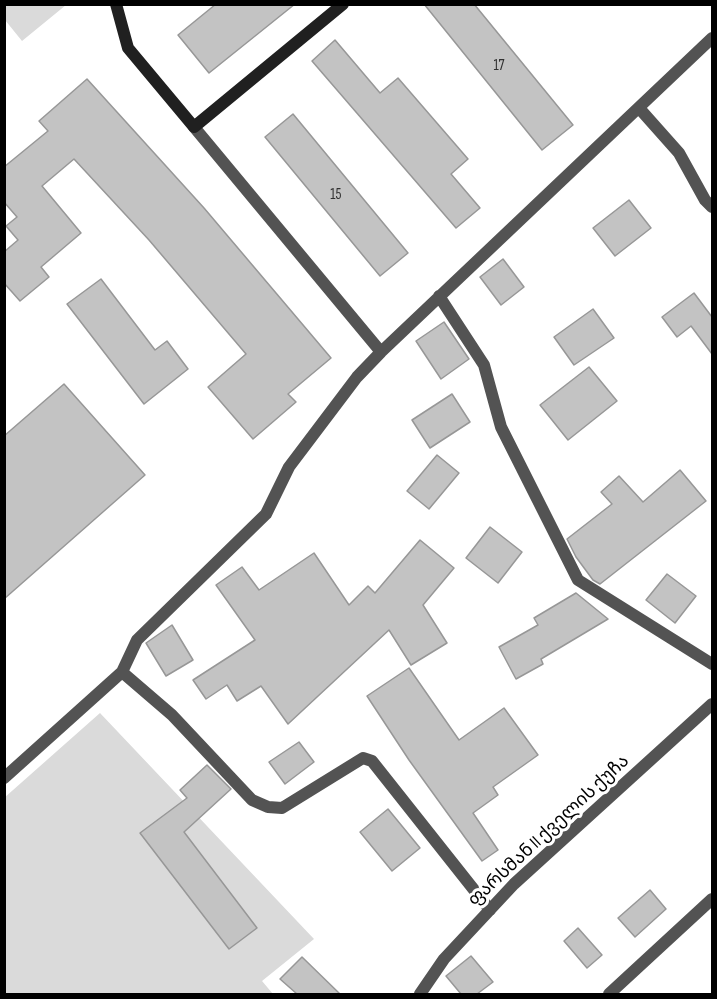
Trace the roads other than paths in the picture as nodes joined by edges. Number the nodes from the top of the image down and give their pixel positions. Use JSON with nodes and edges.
{"nodes":[{"id":1,"x":116,"y":4,"type":"edge"},
{"id":2,"x":343,"y":4,"type":"edge"},
{"id":3,"x":712,"y":38,"type":"edge"},
{"id":4,"x":639,"y":108,"type":"junction"},
{"id":5,"x":194,"y":127,"type":"junction"},
{"id":6,"x":712,"y":207,"type":"edge"},
{"id":7,"x":439,"y":296,"type":"junction"},
{"id":8,"x":381,"y":352,"type":"junction"},
{"id":9,"x":712,"y":664,"type":"edge"},
{"id":10,"x":122,"y":672,"type":"junction"},
{"id":11,"x":712,"y":704,"type":"edge"},
{"id":12,"x":4,"y":778,"type":"edge"},
{"id":13,"x":712,"y":899,"type":"edge"},
{"id":14,"x":490,"y":910,"type":"junction"},
{"id":15,"x":420,"y":994,"type":"edge"},
{"id":16,"x":609,"y":994,"type":"edge"}],
"edges":[{"from":1,"to":5,"type":"street"},
{"from":2,"to":5,"type":"street"},
{"from":3,"to":4,"type":"street"},
{"from":4,"to":6,"type":"street"},
{"from":4,"to":7,"type":"street"},
{"from":5,"to":8,"type":"street"},
{"from":7,"to":8,"type":"street"},
{"from":7,"to":9,"type":"street"},
{"from":8,"to":10,"type":"street"},
{"from":10,"to":12,"type":"street"},
{"from":10,"to":14,"type":"street"},
{"from":11,"to":14,"type":"street","name":"ფარსმან II ქველის ქუჩა"},
{"from":13,"to":16,"type":"street"},
{"from":14,"to":15,"type":"street","name":"ფარსმან II ქველის ქუჩა"}]}
